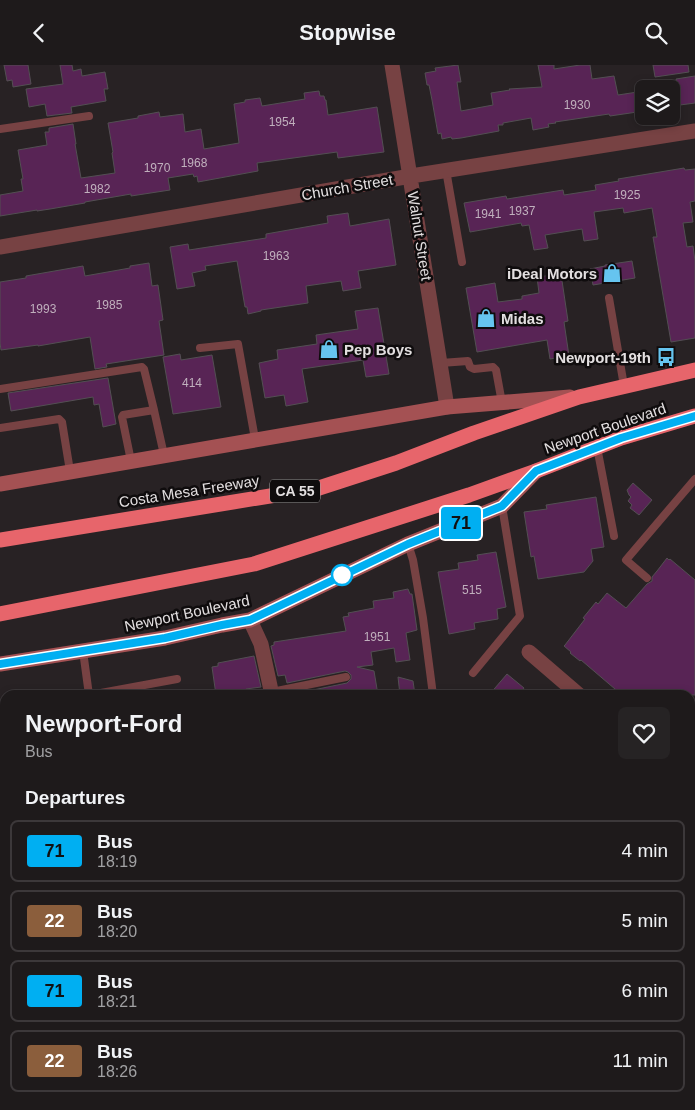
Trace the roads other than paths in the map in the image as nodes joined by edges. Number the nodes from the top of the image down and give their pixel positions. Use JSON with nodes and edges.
{"nodes":[{"id":1,"x":392,"y":65,"type":"edge"},
{"id":2,"x":89,"y":116,"type":"dead end"},
{"id":3,"x":0,"y":129,"type":"edge"},
{"id":4,"x":695,"y":131,"type":"edge"},
{"id":5,"x":446,"y":170,"type":"junction"},
{"id":6,"x":411,"y":176,"type":"junction"},
{"id":7,"x":0,"y":247,"type":"edge"},
{"id":8,"x":462,"y":262,"type":"dead end"},
{"id":9,"x":609,"y":298,"type":"dead end"},
{"id":10,"x":200,"y":348,"type":"dead end"},
{"id":11,"x":441,"y":363,"type":"junction"},
{"id":12,"x":695,"y":370,"type":"edge"},
{"id":13,"x":624,"y":386,"type":"junction"},
{"id":14,"x":0,"y":389,"type":"edge"},
{"id":15,"x":579,"y":397,"type":"junction"},
{"id":16,"x":502,"y":403,"type":"junction"},
{"id":17,"x":447,"y":407,"type":"junction"},
{"id":18,"x":154,"y":410,"type":"junction"},
{"id":19,"x":695,"y":417,"type":"edge"},
{"id":20,"x":0,"y":428,"type":"edge"},
{"id":21,"x":255,"y":439,"type":"junction"},
{"id":22,"x":598,"y":447,"type":"junction"},
{"id":23,"x":164,"y":455,"type":"junction"},
{"id":24,"x":131,"y":461,"type":"junction"},
{"id":25,"x":70,"y":471,"type":"junction"},
{"id":26,"x":536,"y":471,"type":"junction"},
{"id":27,"x":695,"y":479,"type":"edge"},
{"id":28,"x":0,"y":483,"type":"edge"},
{"id":29,"x":502,"y":506,"type":"junction"},
{"id":30,"x":614,"y":536,"type":"dead end"},
{"id":31,"x":0,"y":539,"type":"edge"},
{"id":32,"x":408,"y":544,"type":"junction"},
{"id":33,"x":647,"y":578,"type":"dead end"},
{"id":34,"x":0,"y":614,"type":"edge"},
{"id":35,"x":250,"y":620,"type":"junction"},
{"id":36,"x":83,"y":651,"type":"junction"},
{"id":37,"x":529,"y":652,"type":"dead end"},
{"id":38,"x":0,"y":664,"type":"edge"},
{"id":39,"x":473,"y":673,"type":"dead end"},
{"id":40,"x":346,"y":677,"type":"dead end"},
{"id":41,"x":177,"y":679,"type":"dead end"},
{"id":42,"x":89,"y":690,"type":"edge"},
{"id":43,"x":117,"y":690,"type":"edge"},
{"id":44,"x":266,"y":690,"type":"edge"},
{"id":45,"x":285,"y":690,"type":"edge"},
{"id":46,"x":432,"y":690,"type":"edge"},
{"id":47,"x":573,"y":690,"type":"edge"}],
"edges":[{"from":1,"to":6,"type":"street","name":"Walnut Street"},
{"from":2,"to":3,"type":"lane"},
{"from":4,"to":5,"type":"street","name":"Church Street"},
{"from":5,"to":6,"type":"street","name":"Church Street"},
{"from":5,"to":8,"type":"lane"},
{"from":6,"to":7,"type":"street","name":"Church Street"},
{"from":6,"to":11,"type":"street","name":"Walnut Street"},
{"from":9,"to":13,"type":"lane"},
{"from":10,"to":21,"type":"lane"},
{"from":11,"to":16,"type":"lane"},
{"from":11,"to":17,"type":"street","name":"Walnut Street"},
{"from":12,"to":13,"type":"highway","name":"Newport Boulevard","number":"CA 55"},
{"from":13,"to":15,"type":"highway","name":"Newport Boulevard","number":"CA 55"},
{"from":14,"to":18,"type":"lane"},
{"from":15,"to":16,"type":"main road","name":"Newport Boulevard"},
{"from":15,"to":31,"type":"highway","name":"Costa Mesa Freeway","number":"CA 55"},
{"from":16,"to":17,"type":"main road","name":"Newport Boulevard"},
{"from":17,"to":21,"type":"main road","name":"Newport Boulevard"},
{"from":18,"to":23,"type":"lane"},
{"from":18,"to":24,"type":"lane"},
{"from":19,"to":22,"type":"highway","name":"Newport Boulevard"},
{"from":20,"to":25,"type":"lane"},
{"from":21,"to":23,"type":"main road","name":"Newport Boulevard"},
{"from":22,"to":26,"type":"highway","name":"Newport Boulevard"},
{"from":22,"to":30,"type":"lane"},
{"from":23,"to":24,"type":"main road","name":"Newport Boulevard"},
{"from":24,"to":25,"type":"main road","name":"Newport Boulevard"},
{"from":25,"to":28,"type":"main road","name":"Newport Boulevard"},
{"from":26,"to":29,"type":"main road","name":"Newport Boulevard"},
{"from":26,"to":34,"type":"highway"},
{"from":27,"to":33,"type":"lane"},
{"from":29,"to":32,"type":"main road","name":"Newport Boulevard"},
{"from":29,"to":39,"type":"lane"},
{"from":32,"to":35,"type":"main road","name":"Newport Boulevard"},
{"from":32,"to":46,"type":"lane"},
{"from":35,"to":36,"type":"main road","name":"Newport Boulevard"},
{"from":35,"to":44,"type":"street"},
{"from":36,"to":38,"type":"main road","name":"Newport Boulevard"},
{"from":36,"to":42,"type":"lane"},
{"from":37,"to":47,"type":"street"},
{"from":40,"to":45,"type":"lane"},
{"from":41,"to":43,"type":"lane"}]}
